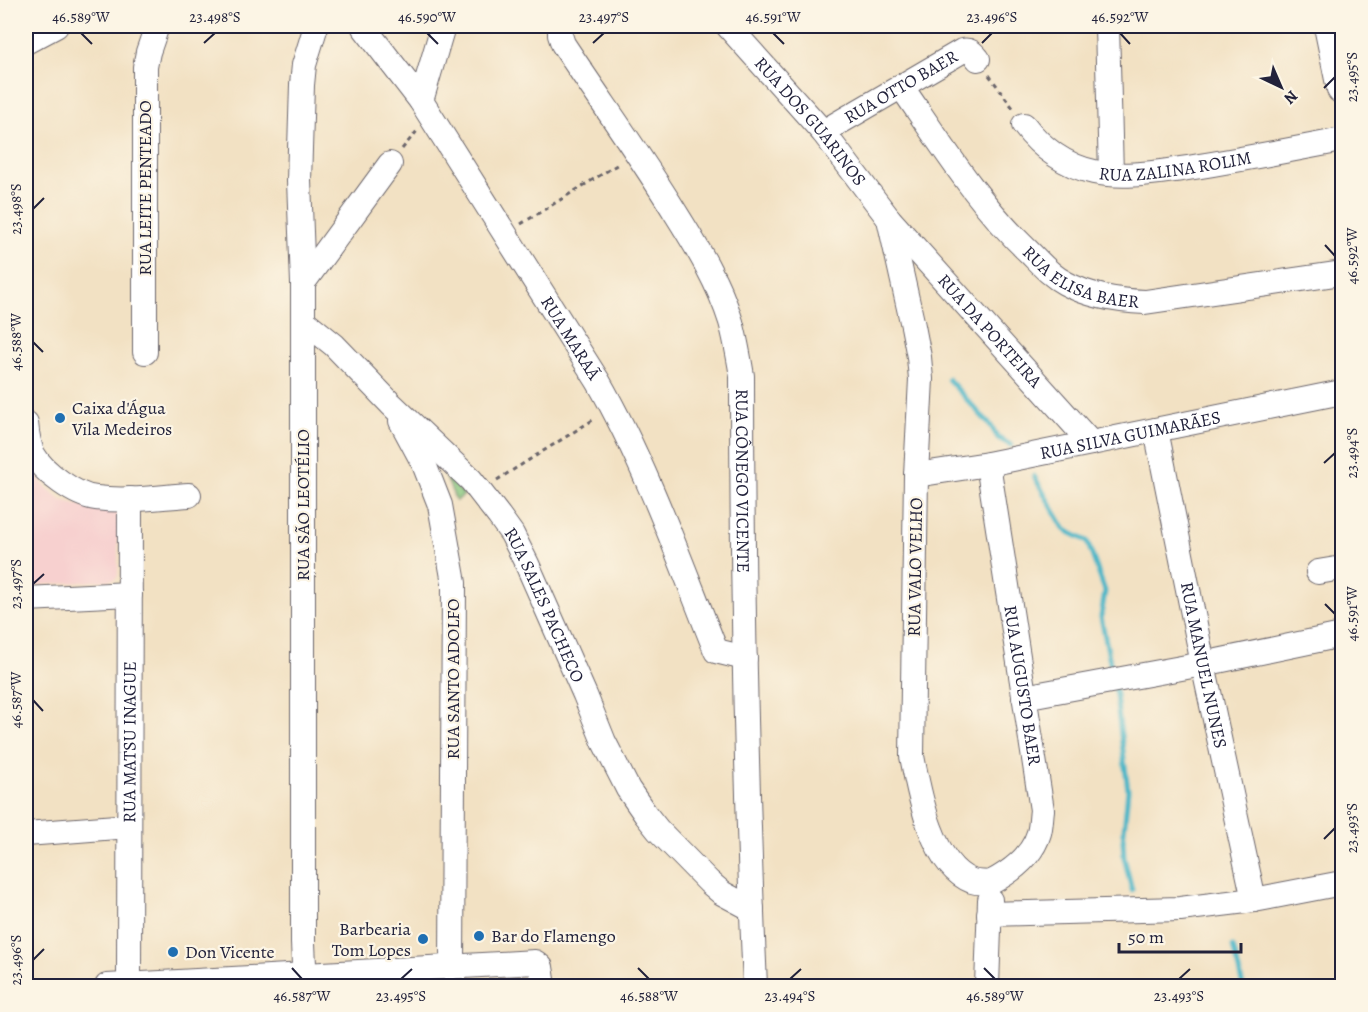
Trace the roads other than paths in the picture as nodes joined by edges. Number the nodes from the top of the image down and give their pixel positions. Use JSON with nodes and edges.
{"nodes":[{"id":1,"x":56,"y":26,"type":"edge"},
{"id":2,"x":157,"y":26,"type":"edge"},
{"id":3,"x":316,"y":26,"type":"edge"},
{"id":4,"x":363,"y":26,"type":"edge"},
{"id":5,"x":443,"y":26,"type":"edge"},
{"id":6,"x":560,"y":26,"type":"edge"},
{"id":7,"x":728,"y":26,"type":"edge"},
{"id":8,"x":1107,"y":26,"type":"edge"},
{"id":9,"x":1334,"y":31,"type":"edge"},
{"id":10,"x":26,"y":42,"type":"edge"},
{"id":11,"x":978,"y":59,"type":"road end"},
{"id":12,"x":901,"y":86,"type":"junction"},
{"id":13,"x":1342,"y":89,"type":"edge"},
{"id":14,"x":425,"y":109,"type":"junction"},
{"id":15,"x":1024,"y":125,"type":"road end"},
{"id":16,"x":823,"y":132,"type":"junction"},
{"id":17,"x":1342,"y":140,"type":"edge"},
{"id":18,"x":390,"y":164,"type":"road end"},
{"id":19,"x":1112,"y":174,"type":"junction"},
{"id":20,"x":890,"y":219,"type":"junction"},
{"id":21,"x":1342,"y":273,"type":"edge"},
{"id":22,"x":303,"y":283,"type":"junction"},
{"id":23,"x":303,"y":320,"type":"junction"},
{"id":24,"x":145,"y":352,"type":"dead end"},
{"id":25,"x":1342,"y":392,"type":"edge"},
{"id":26,"x":391,"y":404,"type":"junction"},
{"id":27,"x":26,"y":423,"type":"edge"},
{"id":28,"x":1156,"y":430,"type":"junction"},
{"id":29,"x":1091,"y":442,"type":"junction"},
{"id":30,"x":988,"y":464,"type":"junction"},
{"id":31,"x":916,"y":475,"type":"junction"},
{"id":32,"x":189,"y":495,"type":"dead end"},
{"id":33,"x":130,"y":499,"type":"junction"},
{"id":34,"x":1342,"y":568,"type":"edge"},
{"id":35,"x":1318,"y":573,"type":"dead end"},
{"id":36,"x":130,"y":594,"type":"junction"},
{"id":37,"x":26,"y":599,"type":"edge"},
{"id":38,"x":1342,"y":635,"type":"edge"},
{"id":39,"x":745,"y":658,"type":"junction"},
{"id":40,"x":1203,"y":664,"type":"junction"},
{"id":41,"x":1024,"y":697,"type":"junction"},
{"id":42,"x":129,"y":826,"type":"junction"},
{"id":43,"x":26,"y":834,"type":"edge"},
{"id":44,"x":990,"y":883,"type":"junction"},
{"id":45,"x":1342,"y":883,"type":"edge"},
{"id":46,"x":1254,"y":900,"type":"junction"},
{"id":47,"x":752,"y":909,"type":"junction"},
{"id":48,"x":989,"y":914,"type":"junction"},
{"id":49,"x":461,"y":973,"type":"edge"},
{"id":50,"x":305,"y":981,"type":"edge"},
{"id":51,"x":117,"y":986,"type":"edge"},
{"id":52,"x":544,"y":987,"type":"edge"},
{"id":53,"x":755,"y":987,"type":"edge"},
{"id":54,"x":987,"y":987,"type":"edge"}],
"edges":[{"from":1,"to":10,"type":"street"},
{"from":2,"to":24,"type":"street","name":"RUA LEITE PENTEADO"},
{"from":3,"to":22,"type":"street","name":"RUA SÃO LEOTÉLIO"},
{"from":4,"to":14,"type":"street","name":"RUA MARAÃ"},
{"from":5,"to":14,"type":"street"},
{"from":6,"to":39,"type":"street","name":"RUA CÔNEGO VICENTE"},
{"from":7,"to":16,"type":"street","name":"RUA DOS GUARINOS"},
{"from":8,"to":19,"type":"street"},
{"from":9,"to":13,"type":"main road"},
{"from":11,"to":12,"type":"street","name":"RUA OTTO BAER"},
{"from":12,"to":16,"type":"street","name":"RUA OTTO BAER"},
{"from":12,"to":21,"type":"street","name":"RUA ELISA BAER"},
{"from":14,"to":39,"type":"street","name":"RUA MARAÃ"},
{"from":15,"to":19,"type":"street","name":"RUA ZALINA ROLIM"},
{"from":16,"to":20,"type":"street","name":"RUA DOS GUARINOS"},
{"from":17,"to":19,"type":"street","name":"RUA ZALINA ROLIM"},
{"from":18,"to":22,"type":"street"},
{"from":20,"to":29,"type":"street","name":"RUA DA PORTEIRA"},
{"from":20,"to":31,"type":"street","name":"RUA VALO VELHO"},
{"from":22,"to":23,"type":"street","name":"RUA SÃO LEOTÉLIO"},
{"from":23,"to":26,"type":"street","name":"RUA SALES PACHECO"},
{"from":23,"to":50,"type":"street","name":"RUA SÃO LEOTÉLIO"},
{"from":25,"to":28,"type":"street","name":"RUA SILVA GUIMARÃES"},
{"from":26,"to":47,"type":"street","name":"RUA SALES PACHECO"},
{"from":26,"to":49,"type":"street","name":"RUA SANTO ADOLFO"},
{"from":27,"to":33,"type":"street"},
{"from":28,"to":29,"type":"street","name":"RUA SILVA GUIMARÃES"},
{"from":28,"to":40,"type":"street","name":"RUA MANUEL NUNES"},
{"from":29,"to":30,"type":"street","name":"RUA SILVA GUIMARÃES"},
{"from":30,"to":31,"type":"street","name":"RUA SILVA GUIMARÃES"},
{"from":30,"to":41,"type":"street","name":"RUA AUGUSTO BAER"},
{"from":31,"to":44,"type":"street","name":"RUA VALO VELHO"},
{"from":32,"to":33,"type":"street"},
{"from":33,"to":36,"type":"street","name":"RUA MATSU INAGUE"},
{"from":34,"to":35,"type":"street"},
{"from":36,"to":37,"type":"street"},
{"from":36,"to":42,"type":"street","name":"RUA MATSU INAGUE"},
{"from":38,"to":40,"type":"street"},
{"from":39,"to":47,"type":"street","name":"RUA CÔNEGO VICENTE"},
{"from":40,"to":41,"type":"street"},
{"from":40,"to":46,"type":"street","name":"RUA MANUEL NUNES"},
{"from":41,"to":44,"type":"street","name":"RUA AUGUSTO BAER"},
{"from":42,"to":43,"type":"street"},
{"from":42,"to":51,"type":"street","name":"RUA MATSU INAGUE"},
{"from":44,"to":48,"type":"street"},
{"from":45,"to":46,"type":"street"},
{"from":46,"to":48,"type":"street"},
{"from":47,"to":53,"type":"street","name":"RUA CÔNEGO VICENTE"},
{"from":48,"to":54,"type":"street"},
{"from":49,"to":50,"type":"street"},
{"from":49,"to":52,"type":"street"},
{"from":50,"to":51,"type":"street"}]}
